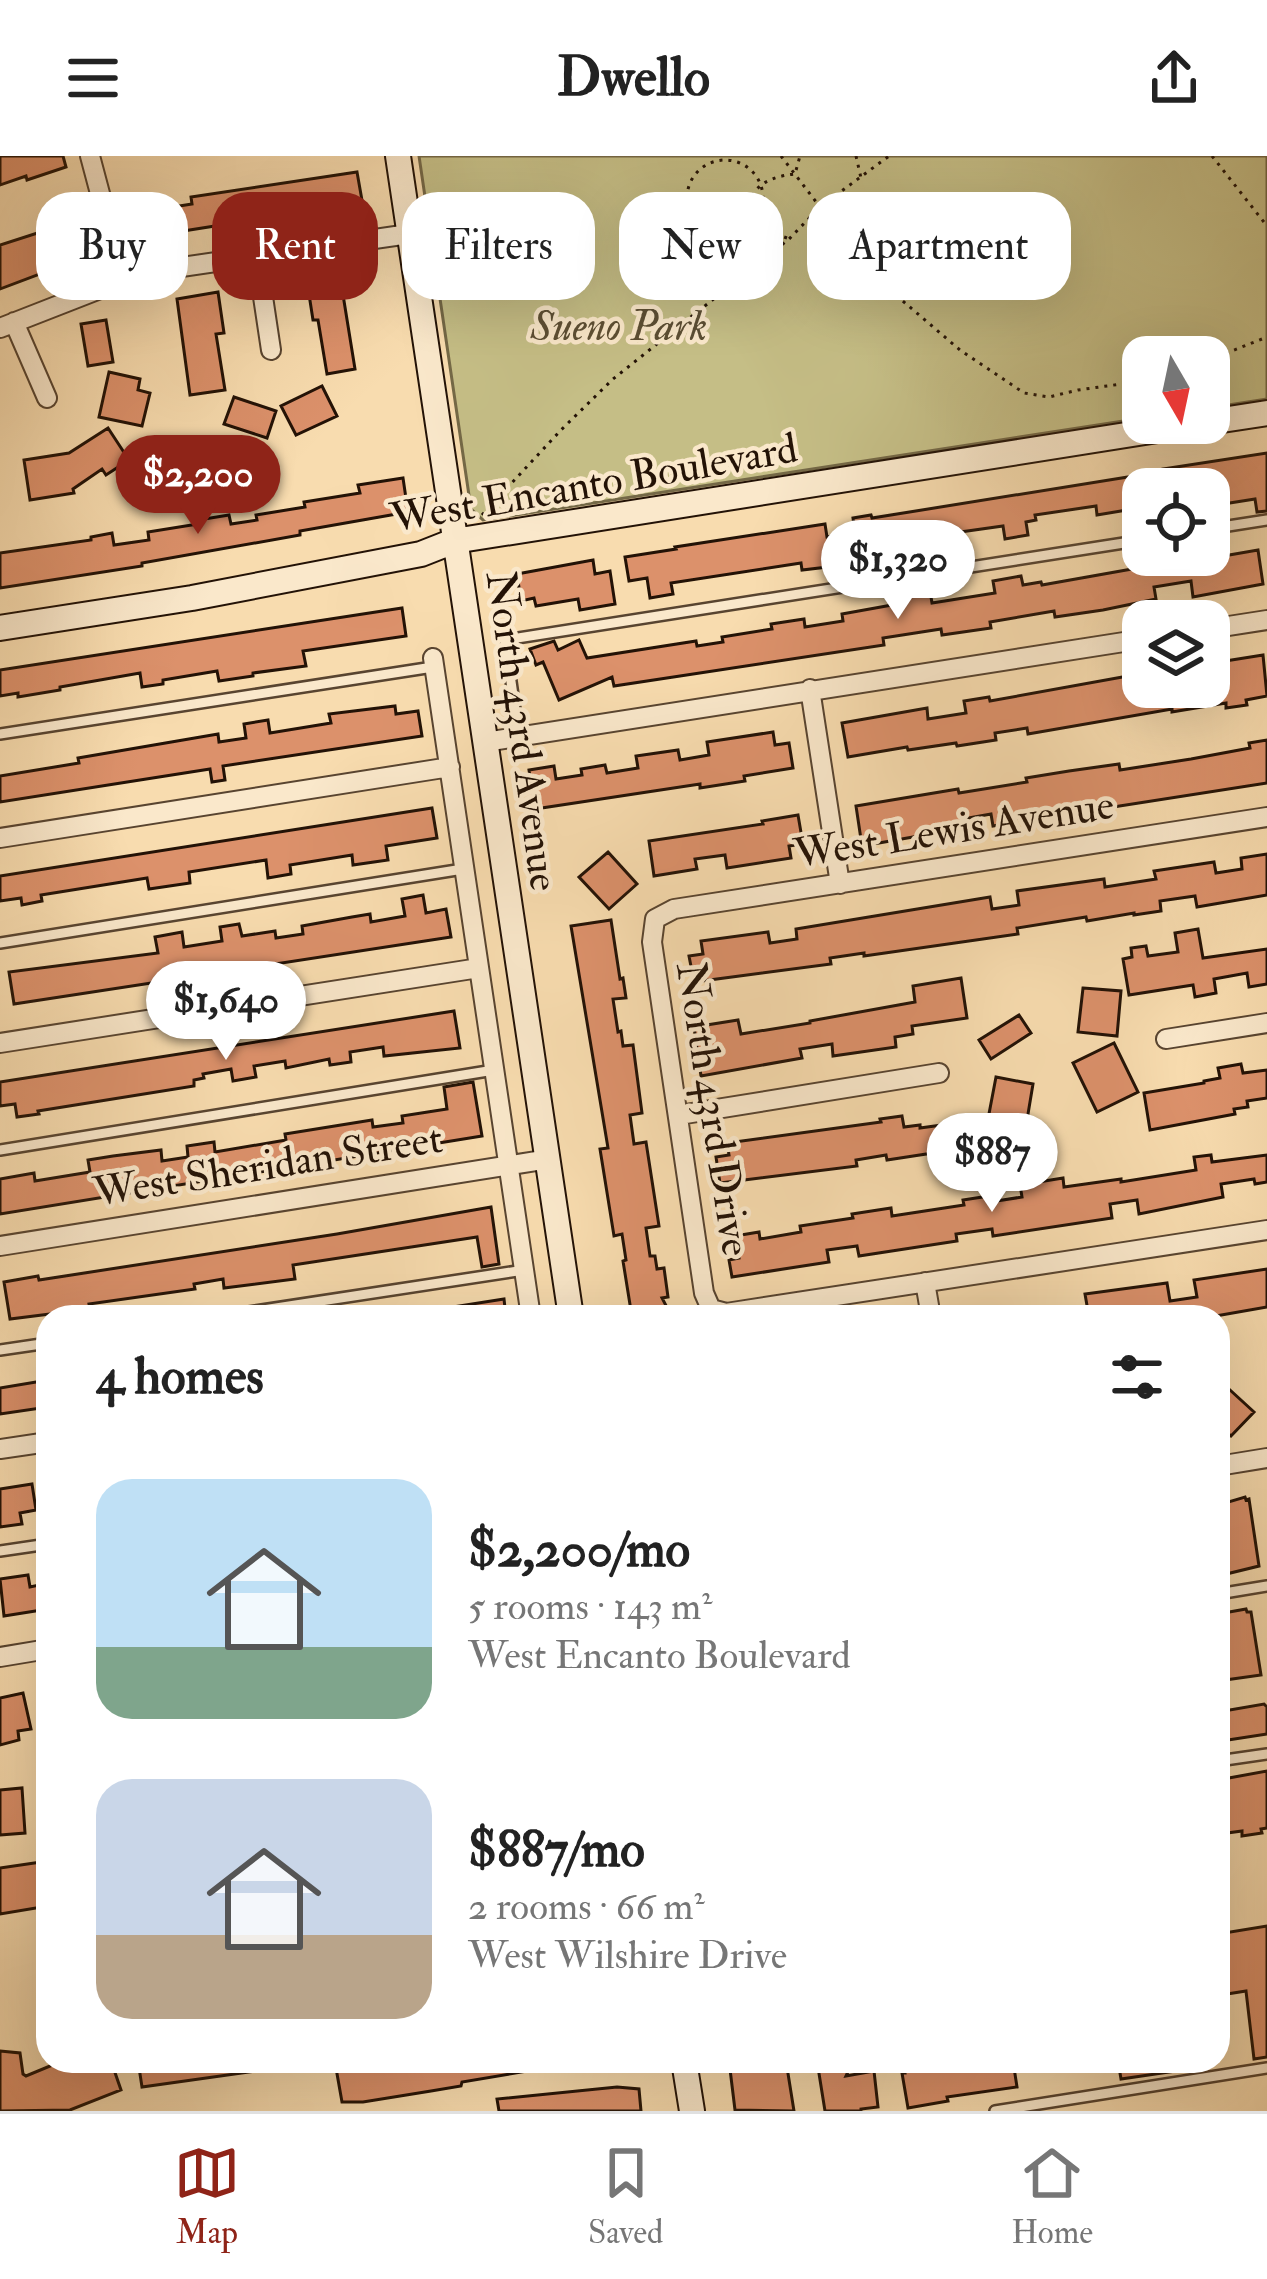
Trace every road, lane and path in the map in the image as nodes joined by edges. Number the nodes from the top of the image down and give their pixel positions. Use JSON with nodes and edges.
{"nodes":[{"id":1,"x":90,"y":156,"type":"edge"},
{"id":2,"x":398,"y":156,"type":"edge"},
{"id":3,"x":781,"y":156,"type":"edge"},
{"id":4,"x":800,"y":156,"type":"edge"},
{"id":5,"x":856,"y":156,"type":"edge"},
{"id":6,"x":889,"y":156,"type":"edge"},
{"id":7,"x":1212,"y":156,"type":"edge"},
{"id":8,"x":795,"y":174,"type":"junction"},
{"id":9,"x":861,"y":178,"type":"junction"},
{"id":10,"x":761,"y":184,"type":"junction"},
{"id":11,"x":100,"y":192,"type":"edge"},
{"id":12,"x":403,"y":192,"type":"edge"},
{"id":13,"x":688,"y":192,"type":"edge"},
{"id":14,"x":756,"y":192,"type":"edge"},
{"id":15,"x":762,"y":192,"type":"edge"},
{"id":16,"x":809,"y":192,"type":"edge"},
{"id":17,"x":841,"y":192,"type":"edge"},
{"id":18,"x":807,"y":220,"type":"edge"},
{"id":19,"x":1267,"y":226,"type":"edge"},
{"id":20,"x":783,"y":237,"type":"edge"},
{"id":21,"x":789,"y":239,"type":"junction"},
{"id":22,"x":72,"y":300,"type":"edge"},
{"id":23,"x":263,"y":300,"type":"edge"},
{"id":24,"x":419,"y":300,"type":"edge"},
{"id":25,"x":902,"y":300,"type":"edge"},
{"id":26,"x":7,"y":325,"type":"edge"},
{"id":27,"x":1267,"y":337,"type":"edge"},
{"id":28,"x":271,"y":350,"type":"dead end"},
{"id":29,"x":1230,"y":352,"type":"edge"},
{"id":30,"x":1122,"y":384,"type":"edge"},
{"id":31,"x":47,"y":398,"type":"dead end"},
{"id":32,"x":1267,"y":413,"type":"edge"},
{"id":33,"x":1230,"y":418,"type":"edge"},
{"id":34,"x":1122,"y":435,"type":"edge"},
{"id":35,"x":481,"y":516,"type":"dead end"},
{"id":36,"x":1267,"y":520,"type":"edge"},
{"id":37,"x":1230,"y":526,"type":"edge"},
{"id":38,"x":454,"y":541,"type":"junction"},
{"id":39,"x":1122,"y":543,"type":"edge"},
{"id":40,"x":1267,"y":620,"type":"edge"},
{"id":41,"x":1230,"y":626,"type":"edge"},
{"id":42,"x":0,"y":628,"type":"edge"},
{"id":43,"x":1122,"y":642,"type":"edge"},
{"id":44,"x":434,"y":662,"type":"joint"},
{"id":45,"x":810,"y":689,"type":"junction"},
{"id":46,"x":0,"y":734,"type":"edge"},
{"id":47,"x":519,"y":736,"type":"junction"},
{"id":48,"x":484,"y":742,"type":"junction"},
{"id":49,"x":450,"y":767,"type":"junction"},
{"id":50,"x":1267,"y":818,"type":"edge"},
{"id":51,"x":0,"y":838,"type":"edge"},
{"id":52,"x":465,"y":869,"type":"junction"},
{"id":53,"x":840,"y":884,"type":"junction"},
{"id":54,"x":655,"y":919,"type":"joint"},
{"id":55,"x":0,"y":943,"type":"edge"},
{"id":56,"x":479,"y":968,"type":"junction"},
{"id":57,"x":1267,"y":1023,"type":"edge"},
{"id":58,"x":1166,"y":1040,"type":"dead end"},
{"id":59,"x":0,"y":1043,"type":"edge"},
{"id":60,"x":494,"y":1070,"type":"junction"},
{"id":61,"x":939,"y":1073,"type":"dead end"},
{"id":62,"x":679,"y":1115,"type":"junction"},
{"id":63,"x":0,"y":1150,"type":"edge"},
{"id":64,"x":549,"y":1159,"type":"junction"},
{"id":65,"x":508,"y":1164,"type":"junction"},
{"id":66,"x":1267,"y":1230,"type":"edge"},
{"id":67,"x":0,"y":1246,"type":"edge"},
{"id":68,"x":524,"y":1270,"type":"junction"},
{"id":69,"x":925,"y":1282,"type":"junction"},
{"id":70,"x":295,"y":1305,"type":"edge"},
{"id":71,"x":529,"y":1305,"type":"edge"},
{"id":72,"x":570,"y":1305,"type":"edge"},
{"id":73,"x":709,"y":1305,"type":"edge"},
{"id":74,"x":777,"y":1305,"type":"edge"},
{"id":75,"x":929,"y":1305,"type":"edge"},
{"id":76,"x":36,"y":1345,"type":"edge"},
{"id":77,"x":0,"y":1350,"type":"edge"},
{"id":78,"x":36,"y":1444,"type":"edge"},
{"id":79,"x":0,"y":1449,"type":"edge"},
{"id":80,"x":1267,"y":1458,"type":"edge"},
{"id":81,"x":1230,"y":1464,"type":"edge"},
{"id":82,"x":36,"y":1546,"type":"edge"},
{"id":83,"x":0,"y":1551,"type":"edge"},
{"id":84,"x":1267,"y":1586,"type":"edge"},
{"id":85,"x":1230,"y":1592,"type":"edge"},
{"id":86,"x":36,"y":1651,"type":"edge"},
{"id":87,"x":0,"y":1657,"type":"edge"},
{"id":88,"x":1267,"y":1754,"type":"edge"},
{"id":89,"x":1230,"y":1759,"type":"edge"},
{"id":90,"x":1267,"y":2068,"type":"edge"},
{"id":91,"x":686,"y":2073,"type":"edge"},
{"id":92,"x":692,"y":2111,"type":"edge"},
{"id":93,"x":995,"y":2111,"type":"edge"}],
"edges":[{"from":1,"to":11,"type":"street"},
{"from":2,"to":12,"type":"street","name":"North 43rd Avenue"},
{"from":3,"to":8,"type":"path"},
{"from":4,"to":8,"type":"path"},
{"from":5,"to":9,"type":"path"},
{"from":6,"to":9,"type":"path"},
{"from":7,"to":19,"type":"path"},
{"from":8,"to":10,"type":"path"},
{"from":8,"to":16,"type":"path"},
{"from":9,"to":17,"type":"path"},
{"from":10,"to":13,"type":"path"},
{"from":10,"to":14,"type":"path"},
{"from":10,"to":15,"type":"path"},
{"from":18,"to":21,"type":"path"},
{"from":20,"to":21,"type":"path"},
{"from":21,"to":35,"type":"path"},
{"from":22,"to":26,"type":"street"},
{"from":23,"to":28,"type":"street"},
{"from":24,"to":38,"type":"street","name":"North 43rd Avenue"},
{"from":25,"to":30,"type":"path"},
{"from":26,"to":31,"type":"street"},
{"from":27,"to":29,"type":"path"},
{"from":32,"to":33,"type":"street","name":"West Encanto Boulevard"},
{"from":34,"to":38,"type":"street","name":"West Encanto Boulevard"},
{"from":36,"to":37,"type":"lane"},
{"from":38,"to":42,"type":"street","name":"West Encanto Boulevard"},
{"from":38,"to":48,"type":"street","name":"North 43rd Avenue"},
{"from":39,"to":47,"type":"lane","name":"North 43rd Avenue"},
{"from":40,"to":41,"type":"street"},
{"from":43,"to":45,"type":"street"},
{"from":44,"to":46,"type":"lane"},
{"from":44,"to":49,"type":"street","name":"North 43rd Avenue"},
{"from":45,"to":47,"type":"street"},
{"from":45,"to":53,"type":"street"},
{"from":47,"to":48,"type":"street"},
{"from":48,"to":64,"type":"street","name":"North 43rd Avenue"},
{"from":49,"to":51,"type":"street"},
{"from":49,"to":52,"type":"street","name":"North 43rd Avenue"},
{"from":50,"to":53,"type":"street","name":"West Lewis Avenue"},
{"from":52,"to":55,"type":"lane"},
{"from":52,"to":56,"type":"street","name":"North 43rd Avenue"},
{"from":53,"to":54,"type":"street","name":"West Lewis Avenue"},
{"from":54,"to":62,"type":"street","name":"North 43rd Drive"},
{"from":56,"to":59,"type":"street"},
{"from":56,"to":60,"type":"street","name":"North 43rd Avenue"},
{"from":57,"to":58,"type":"street"},
{"from":60,"to":63,"type":"lane"},
{"from":60,"to":65,"type":"street","name":"North 43rd Avenue"},
{"from":61,"to":62,"type":"street"},
{"from":62,"to":73,"type":"street","name":"North 43rd Drive"},
{"from":64,"to":65,"type":"street","name":"West Sheridan Street"},
{"from":64,"to":72,"type":"street","name":"North 43rd Avenue"},
{"from":65,"to":67,"type":"street","name":"West Sheridan Street"},
{"from":65,"to":68,"type":"street","name":"North 43rd Avenue"},
{"from":66,"to":69,"type":"street"},
{"from":68,"to":70,"type":"lane"},
{"from":68,"to":71,"type":"street","name":"North 43rd Avenue"},
{"from":69,"to":74,"type":"street","name":"North 43rd Drive"},
{"from":69,"to":75,"type":"street"},
{"from":76,"to":77,"type":"lane"},
{"from":78,"to":79,"type":"street"},
{"from":80,"to":81,"type":"street"},
{"from":82,"to":83,"type":"lane"},
{"from":84,"to":85,"type":"lane"},
{"from":86,"to":87,"type":"street"},
{"from":88,"to":89,"type":"lane"},
{"from":90,"to":93,"type":"lane"},
{"from":91,"to":92,"type":"street"}]}
